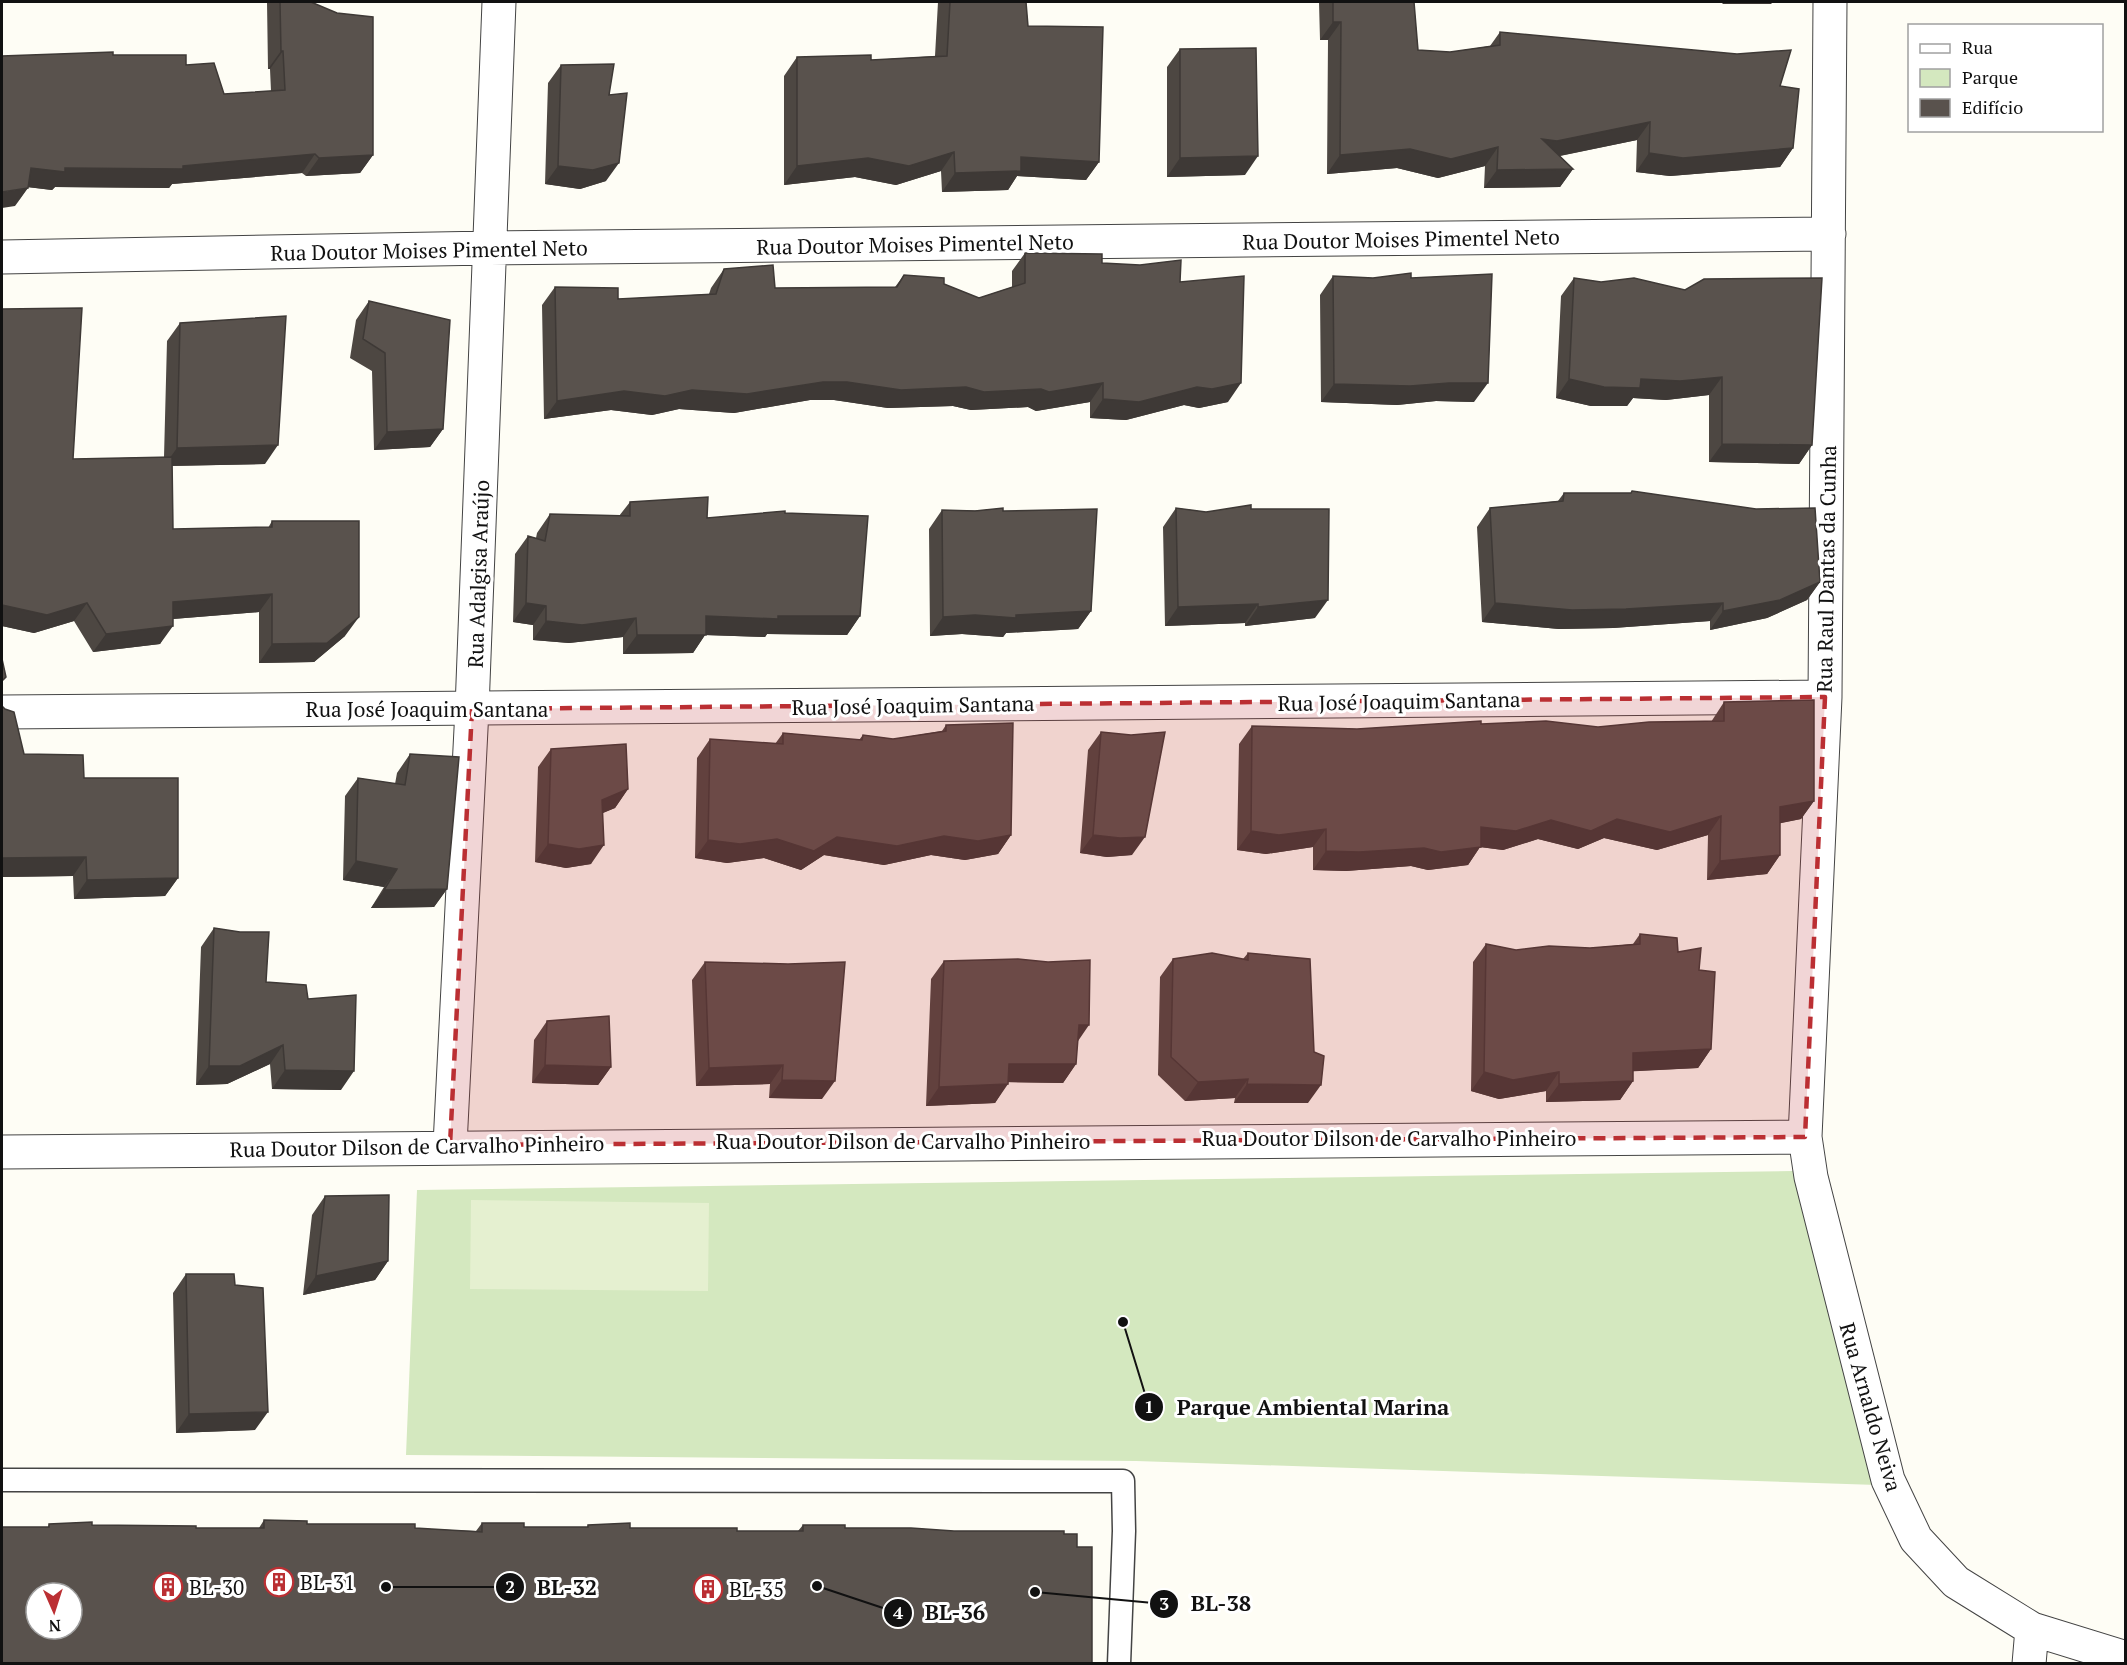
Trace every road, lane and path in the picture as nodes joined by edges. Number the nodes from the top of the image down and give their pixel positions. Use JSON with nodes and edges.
{"nodes":[{"id":1,"x":499,"y":2,"type":"edge"},
{"id":2,"x":1830,"y":2,"type":"edge"},
{"id":3,"x":1829,"y":234,"type":"junction"},
{"id":4,"x":490,"y":248,"type":"junction"},
{"id":5,"x":2,"y":257,"type":"edge"},
{"id":6,"x":1825,"y":697,"type":"junction"},
{"id":7,"x":472,"y":709,"type":"junction"},
{"id":8,"x":2,"y":712,"type":"edge"},
{"id":9,"x":1805,"y":1137,"type":"junction"},
{"id":10,"x":450,"y":1145,"type":"junction"},
{"id":11,"x":2,"y":1152,"type":"edge"},
{"id":12,"x":2,"y":1479,"type":"edge"},
{"id":13,"x":2032,"y":1629,"type":"junction"},
{"id":14,"x":2126,"y":1658,"type":"edge"},
{"id":15,"x":1119,"y":1664,"type":"edge"},
{"id":16,"x":2029,"y":1664,"type":"edge"}],
"edges":[{"from":1,"to":4,"type":"street","name":"Rua Adalgisa Araújo"},
{"from":2,"to":3,"type":"street","name":"Rua Raul Dantas da Cunha"},
{"from":3,"to":4,"type":"street","name":"Rua Doutor Moises Pimentel Neto"},
{"from":3,"to":6,"type":"street","name":"Rua Raul Dantas da Cunha"},
{"from":4,"to":5,"type":"street","name":"Rua Doutor Moises Pimentel Neto"},
{"from":4,"to":7,"type":"street","name":"Rua Adalgisa Araújo"},
{"from":6,"to":7,"type":"street","name":"Rua José Joaquim Santana"},
{"from":6,"to":9,"type":"street","name":"Rua Raul Dantas da Cunha"},
{"from":7,"to":8,"type":"street","name":"Rua José Joaquim Santana"},
{"from":7,"to":10,"type":"street","name":"Rua Adalgisa Araújo"},
{"from":9,"to":10,"type":"street","name":"Rua Doutor Dilson de Carvalho Pinheiro"},
{"from":9,"to":13,"type":"street","name":"Rua Arnaldo Neiva"},
{"from":10,"to":11,"type":"street","name":"Rua Doutor Dilson de Carvalho Pinheiro"},
{"from":12,"to":15,"type":"lane"},
{"from":13,"to":14,"type":"street","name":"Rua Arnaldo Neiva"},
{"from":13,"to":16,"type":"street"}]}
